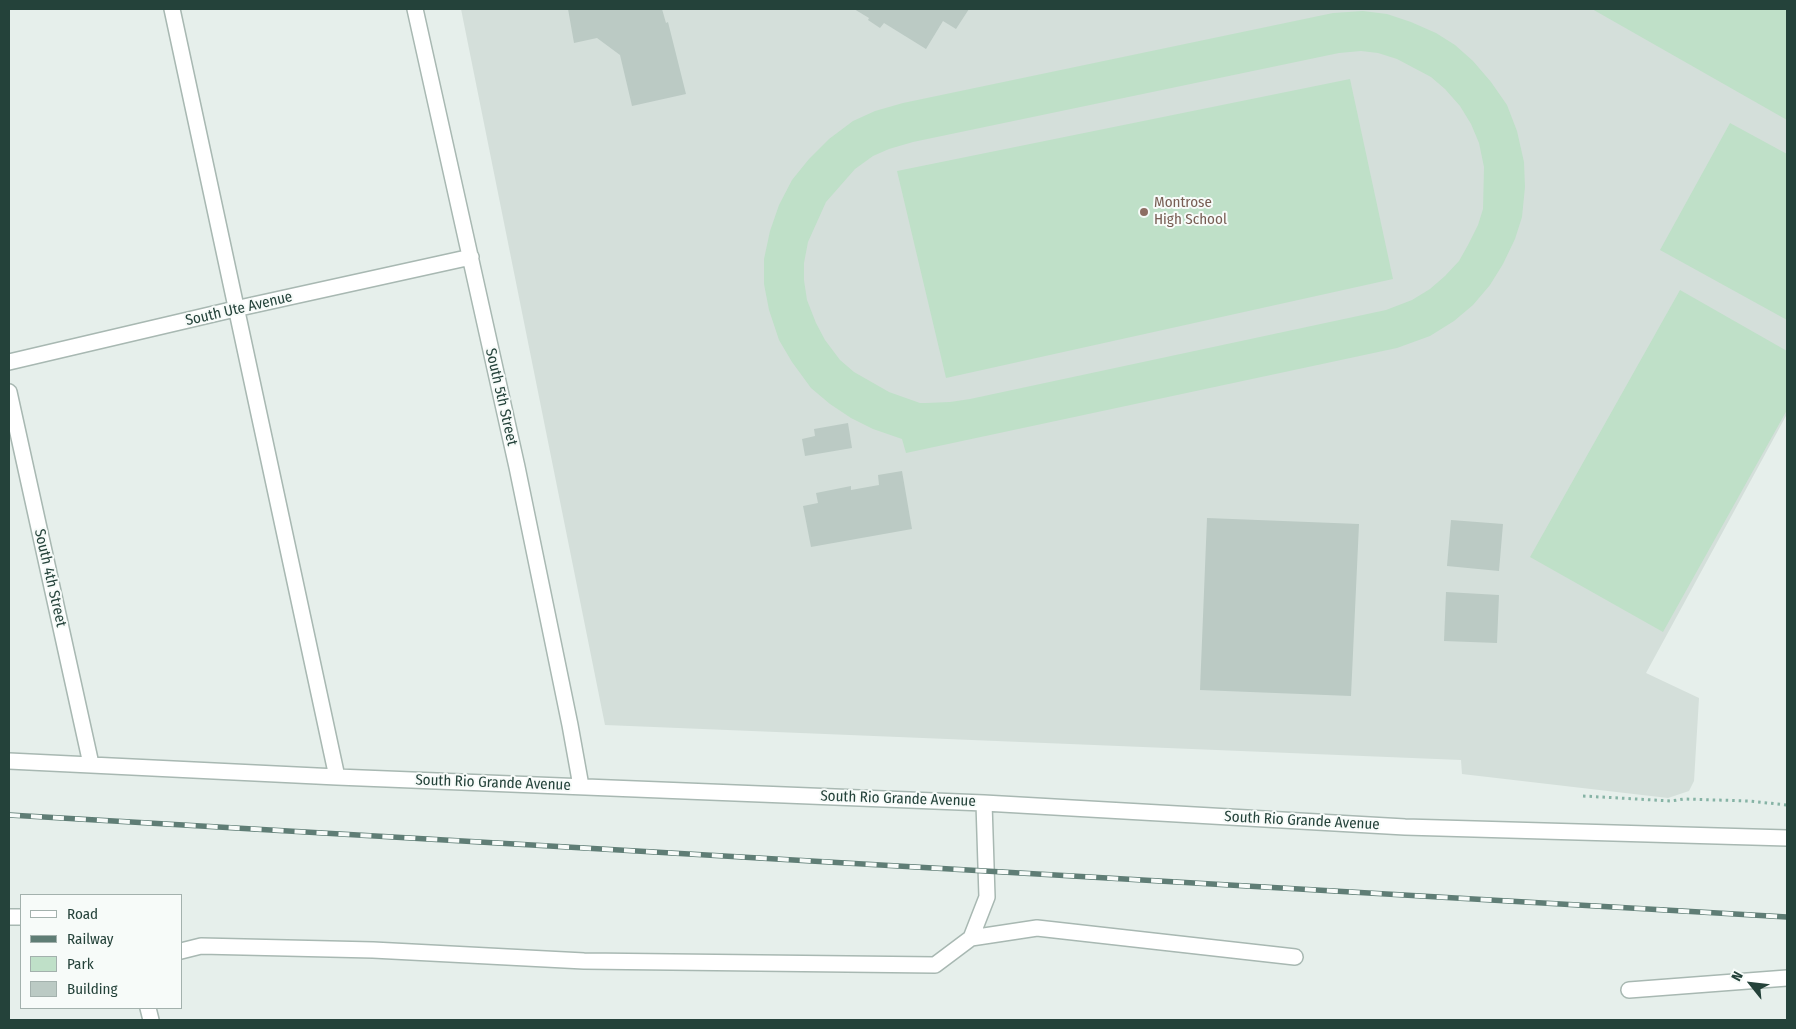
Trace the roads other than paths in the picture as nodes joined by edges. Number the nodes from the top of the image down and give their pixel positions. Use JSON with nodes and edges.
{"nodes":[{"id":1,"x":172,"y":9,"type":"edge"},
{"id":2,"x":415,"y":9,"type":"edge"},
{"id":3,"x":471,"y":257,"type":"junction"},
{"id":4,"x":235,"y":309,"type":"junction"},
{"id":5,"x":9,"y":362,"type":"edge"},
{"id":6,"x":9,"y":392,"type":"edge"},
{"id":7,"x":9,"y":761,"type":"edge"},
{"id":8,"x":91,"y":764,"type":"junction"},
{"id":9,"x":337,"y":777,"type":"junction"},
{"id":10,"x":581,"y":786,"type":"junction"},
{"id":11,"x":984,"y":803,"type":"junction"},
{"id":12,"x":1787,"y":838,"type":"edge"},
{"id":13,"x":971,"y":938,"type":"junction"},
{"id":14,"x":182,"y":951,"type":"edge"},
{"id":15,"x":1295,"y":957,"type":"dead end"},
{"id":16,"x":1787,"y":978,"type":"edge"},
{"id":17,"x":1629,"y":990,"type":"dead end"}],
"edges":[{"from":1,"to":4,"type":"street"},
{"from":2,"to":3,"type":"street","name":"South 5th Street"},
{"from":3,"to":4,"type":"street","name":"South Ute Avenue"},
{"from":3,"to":10,"type":"street","name":"South 5th Street"},
{"from":4,"to":5,"type":"street","name":"South Ute Avenue"},
{"from":4,"to":9,"type":"street"},
{"from":6,"to":8,"type":"street","name":"South 4th Street"},
{"from":7,"to":8,"type":"street","name":"South Rio Grande Avenue"},
{"from":8,"to":9,"type":"street","name":"South Rio Grande Avenue"},
{"from":9,"to":10,"type":"street","name":"South Rio Grande Avenue"},
{"from":10,"to":11,"type":"street","name":"South Rio Grande Avenue"},
{"from":11,"to":12,"type":"street","name":"South Rio Grande Avenue"},
{"from":11,"to":13,"type":"street"},
{"from":13,"to":14,"type":"street"},
{"from":13,"to":15,"type":"street"},
{"from":16,"to":17,"type":"street"}]}
